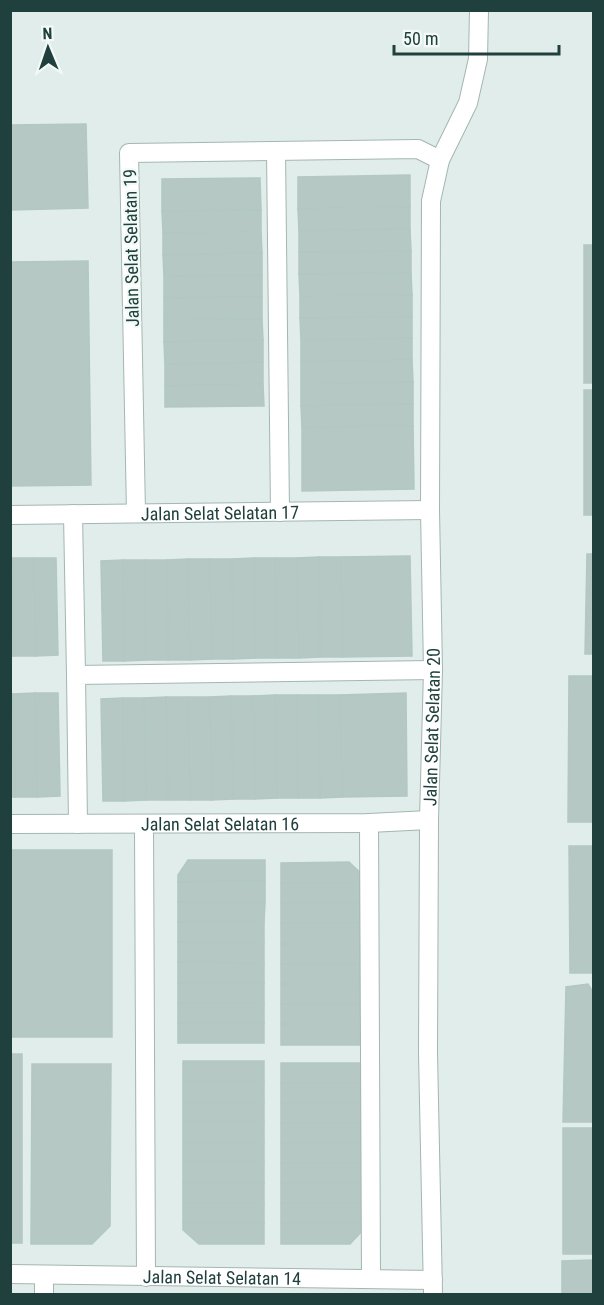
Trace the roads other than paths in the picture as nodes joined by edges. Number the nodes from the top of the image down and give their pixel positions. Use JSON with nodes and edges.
{"nodes":[{"id":1,"x":479,"y":10,"type":"edge"},
{"id":2,"x":276,"y":151,"type":"junction"},
{"id":3,"x":440,"y":160,"type":"junction"},
{"id":4,"x":430,"y":510,"type":"junction"},
{"id":5,"x":280,"y":512,"type":"junction"},
{"id":6,"x":136,"y":513,"type":"junction"},
{"id":7,"x":74,"y":514,"type":"junction"},
{"id":8,"x":10,"y":515,"type":"edge"},
{"id":9,"x":433,"y":670,"type":"junction"},
{"id":10,"x":76,"y":675,"type":"junction"},
{"id":11,"x":429,"y":820,"type":"junction"},
{"id":12,"x":369,"y":822,"type":"junction"},
{"id":13,"x":10,"y":824,"type":"edge"},
{"id":14,"x":78,"y":824,"type":"junction"},
{"id":15,"x":144,"y":824,"type":"junction"},
{"id":16,"x":10,"y":1274,"type":"edge"},
{"id":17,"x":44,"y":1275,"type":"junction"},
{"id":18,"x":146,"y":1277,"type":"junction"},
{"id":19,"x":371,"y":1278,"type":"junction"},
{"id":20,"x":433,"y":1287,"type":"edge"},
{"id":21,"x":44,"y":1294,"type":"edge"}],
"edges":[{"from":1,"to":3,"type":"street","name":"Jalan Selat Selatan 20"},
{"from":2,"to":3,"type":"street","name":"Jalan Selat Selatan 19"},
{"from":2,"to":5,"type":"street"},
{"from":2,"to":6,"type":"street","name":"Jalan Selat Selatan 19"},
{"from":3,"to":4,"type":"street","name":"Jalan Selat Selatan 20"},
{"from":4,"to":5,"type":"street","name":"Jalan Selat Selatan 17"},
{"from":4,"to":9,"type":"street","name":"Jalan Selat Selatan 20"},
{"from":5,"to":6,"type":"street","name":"Jalan Selat Selatan 17"},
{"from":6,"to":7,"type":"street","name":"Jalan Selat Selatan 17"},
{"from":7,"to":8,"type":"street","name":"Jalan Selat Selatan 17"},
{"from":7,"to":10,"type":"street"},
{"from":9,"to":10,"type":"street"},
{"from":9,"to":11,"type":"street","name":"Jalan Selat Selatan 20"},
{"from":10,"to":14,"type":"street"},
{"from":11,"to":12,"type":"street","name":"Jalan Selat Selatan 16"},
{"from":11,"to":20,"type":"street","name":"Jalan Selat Selatan 20"},
{"from":12,"to":15,"type":"street","name":"Jalan Selat Selatan 16"},
{"from":12,"to":19,"type":"street"},
{"from":13,"to":14,"type":"street","name":"Jalan Selat Selatan 16"},
{"from":14,"to":15,"type":"street","name":"Jalan Selat Selatan 16"},
{"from":15,"to":18,"type":"street"},
{"from":16,"to":17,"type":"street","name":"Jalan Selat Selatan 14"},
{"from":17,"to":18,"type":"street","name":"Jalan Selat Selatan 14"},
{"from":17,"to":21,"type":"street"},
{"from":18,"to":19,"type":"street","name":"Jalan Selat Selatan 14"},
{"from":19,"to":20,"type":"street","name":"Jalan Selat Selatan 14"}]}
